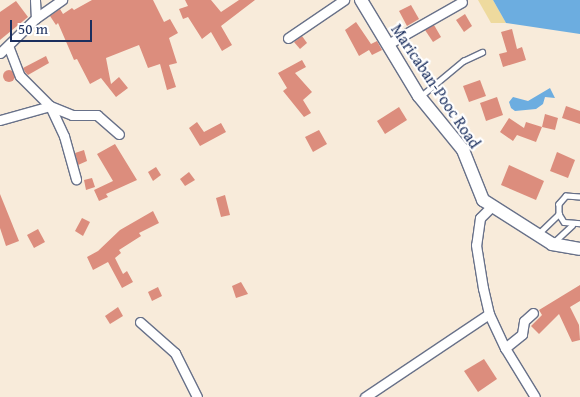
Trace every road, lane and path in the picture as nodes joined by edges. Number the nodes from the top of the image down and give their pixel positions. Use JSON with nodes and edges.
{"nodes":[{"id":1,"x":35,"y":0,"type":"edge"},
{"id":2,"x":62,"y":0,"type":"edge"},
{"id":3,"x":344,"y":0,"type":"edge"},
{"id":4,"x":361,"y":0,"type":"edge"},
{"id":5,"x":462,"y":2,"type":"dead end"},
{"id":6,"x":36,"y":18,"type":"junction"},
{"id":7,"x":288,"y":38,"type":"dead end"},
{"id":8,"x":388,"y":44,"type":"junction"},
{"id":9,"x":9,"y":48,"type":"junction"},
{"id":10,"x":482,"y":52,"type":"dead end"},
{"id":11,"x":0,"y":53,"type":"edge"},
{"id":12,"x":420,"y":96,"type":"junction"},
{"id":13,"x":50,"y":106,"type":"junction"},
{"id":14,"x":0,"y":120,"type":"edge"},
{"id":15,"x":119,"y":134,"type":"dead end"},
{"id":16,"x":76,"y":179,"type":"dead end"},
{"id":17,"x":580,"y":197,"type":"edge"},
{"id":18,"x":492,"y":206,"type":"junction"},
{"id":19,"x":559,"y":214,"type":"junction"},
{"id":20,"x":580,"y":224,"type":"edge"},
{"id":21,"x":572,"y":225,"type":"junction"},
{"id":22,"x":537,"y":236,"type":"junction"},
{"id":23,"x":552,"y":244,"type":"junction"},
{"id":24,"x":580,"y":249,"type":"edge"},
{"id":25,"x":533,"y":313,"type":"dead end"},
{"id":26,"x":489,"y":314,"type":"junction"},
{"id":27,"x":140,"y":322,"type":"dead end"},
{"id":28,"x":505,"y":348,"type":"junction"},
{"id":29,"x":197,"y":397,"type":"edge"},
{"id":30,"x":365,"y":397,"type":"edge"},
{"id":31,"x":535,"y":397,"type":"edge"}],
"edges":[{"from":1,"to":6,"type":"street"},
{"from":2,"to":6,"type":"street"},
{"from":3,"to":7,"type":"street"},
{"from":4,"to":8,"type":"street","name":"Maricaban-Pooc Road"},
{"from":5,"to":8,"type":"street"},
{"from":6,"to":9,"type":"street"},
{"from":8,"to":12,"type":"street","name":"Maricaban-Pooc Road"},
{"from":9,"to":11,"type":"street"},
{"from":9,"to":13,"type":"street"},
{"from":10,"to":12,"type":"lane"},
{"from":12,"to":18,"type":"street","name":"Maricaban-Pooc Road"},
{"from":13,"to":14,"type":"street"},
{"from":13,"to":15,"type":"street"},
{"from":13,"to":16,"type":"street"},
{"from":17,"to":19,"type":"lane"},
{"from":18,"to":22,"type":"street","name":"Maricaban-Pooc Road"},
{"from":18,"to":26,"type":"street"},
{"from":19,"to":21,"type":"lane"},
{"from":19,"to":22,"type":"lane"},
{"from":20,"to":21,"type":"lane"},
{"from":21,"to":23,"type":"lane"},
{"from":22,"to":23,"type":"street","name":"Maricaban-Pooc Road"},
{"from":23,"to":24,"type":"street","name":"Maricaban-Pooc Road"},
{"from":25,"to":28,"type":"street"},
{"from":26,"to":28,"type":"street"},
{"from":26,"to":30,"type":"street"},
{"from":27,"to":29,"type":"street"},
{"from":28,"to":31,"type":"street"}]}
